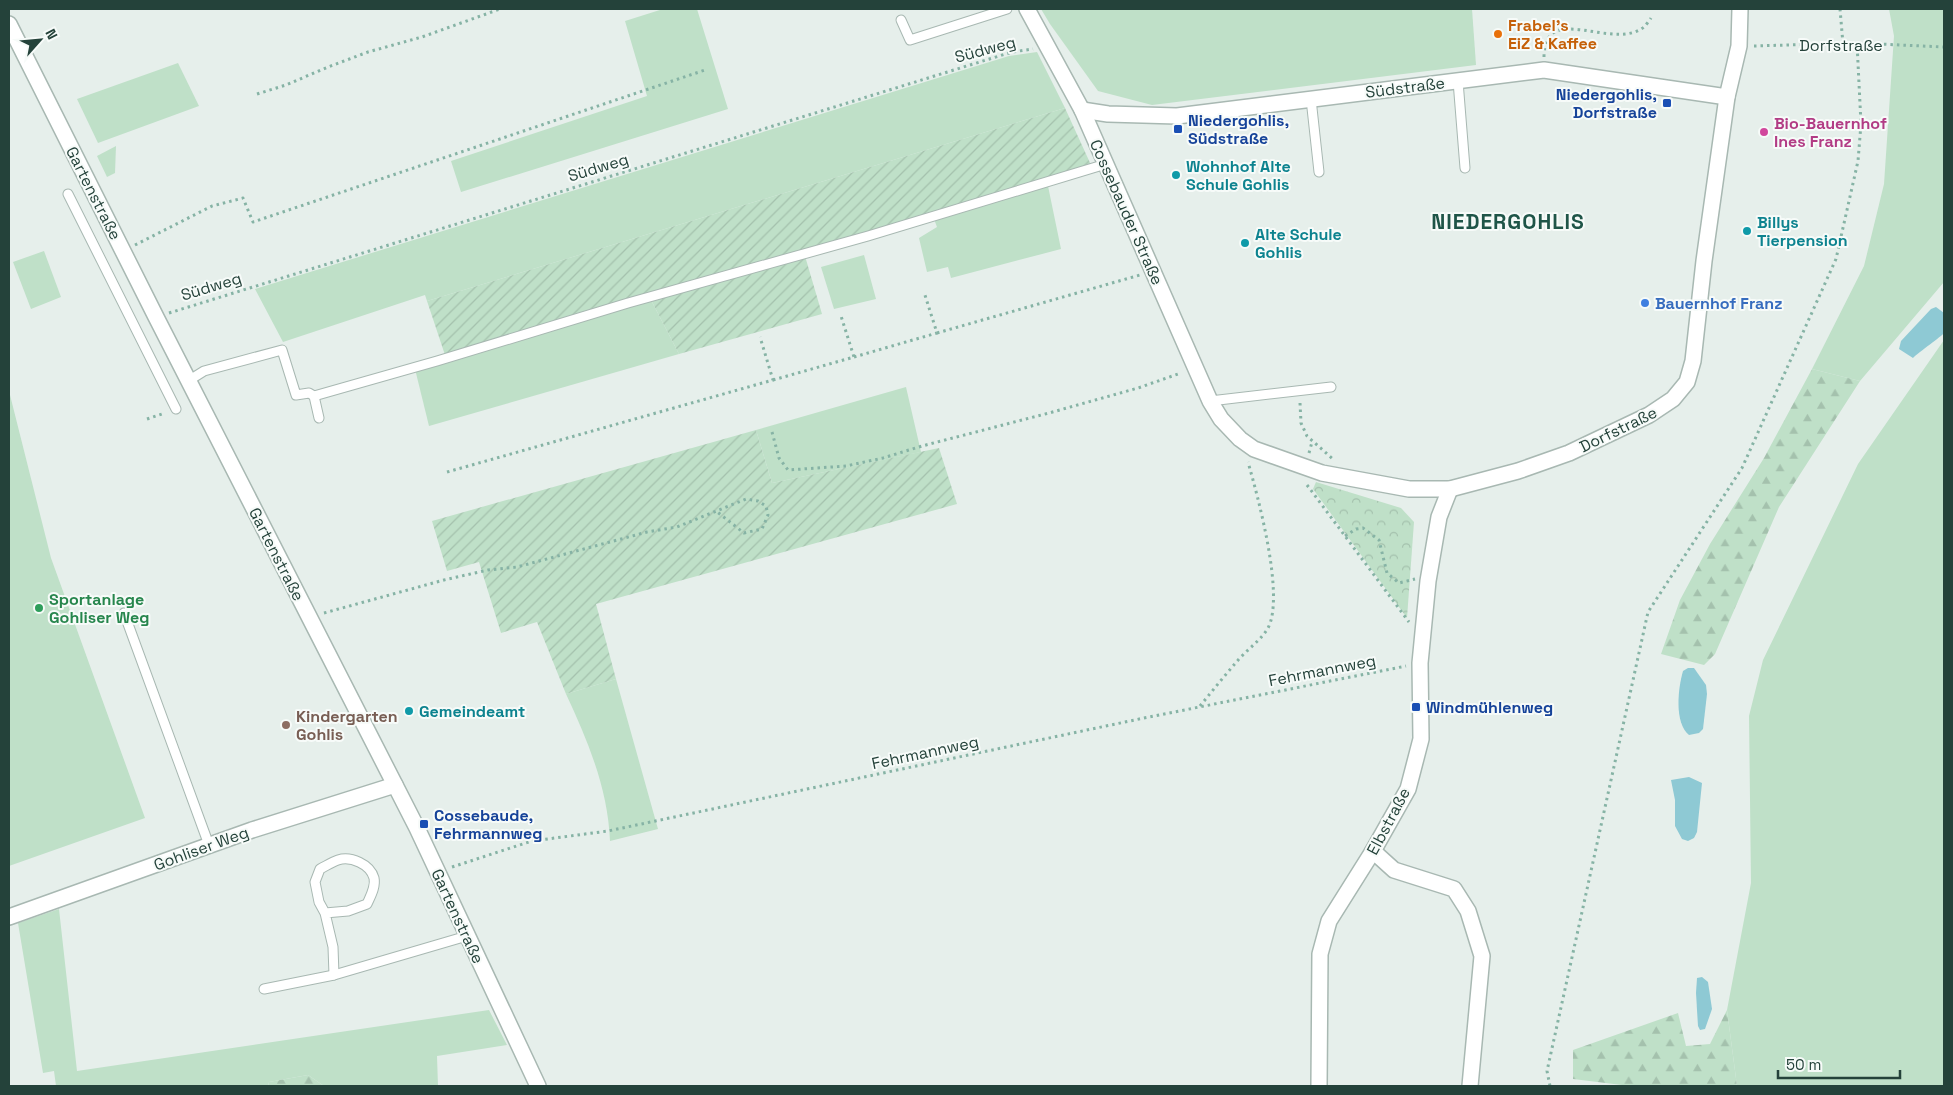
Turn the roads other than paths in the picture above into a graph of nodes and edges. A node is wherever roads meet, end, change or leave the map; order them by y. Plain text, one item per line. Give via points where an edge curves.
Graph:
1 (1007, 9) edge
2 (1027, 9) edge
3 (1740, 9) edge
4 (901, 20) dead end
5 (9, 24) edge
6 (1458, 81) junction
7 (1727, 97) junction
8 (1311, 99) junction
9 (1082, 110) junction
10 (1106, 164) junction
11 (1465, 168) dead end
12 (1318, 172) dead end
13 (68, 194) dead end
14 (188, 381) junction
15 (1331, 387) dead end
16 (314, 396) junction
17 (1210, 400) junction
18 (176, 410) dead end
19 (319, 418) dead end
20 (1221, 419) joint
21 (1450, 489) junction
22 (124, 613) dead end
23 (395, 785) junction
24 (209, 845) junction
25 (1373, 851) junction
26 (326, 913) junction
27 (9, 917) edge
28 (468, 936) junction
29 (334, 976) junction
30 (264, 989) dead end
31 (538, 1086) edge
32 (1319, 1086) edge
33 (1470, 1086) edge

1 - 4 lane via 910,40
2 - 9 street, Cossebauder Straße
3 - 7 street, Dorfstraße via 1739,46
5 - 14 street, Gartenstraße
6 - 7 street, Südstraße via 1544,70
6 - 8 street, Südstraße
6 - 11 lane
7 - 21 street, Dorfstraße via 1687,382 1674,399 1649,415 1569,453
8 - 9 street, Südstraße via 1177,116
8 - 12 lane
9 - 10 street, Cossebauder Straße
10 - 16 lane
10 - 17 street, Cossebauder Straße
13 - 18 lane
14 - 16 lane via 204,371 282,350 296,395 309,393
14 - 23 street, Gartenstraße
15 - 17 lane
16 - 19 lane
17 - 20 street, Cossebauder Straße
20 - 21 street, Dorfstraße via 1254,449 1322,473 1409,489
21 - 25 street, Elbstraße via 1439,517 1428,581 1420,663 1421,739 1408,789
22 - 24 lane
23 - 24 street, Gohliser Weg
23 - 28 street, Gartenstraße
24 - 27 street, Gohliser Weg
25 - 32 street, Elbstraße via 1329,921 1320,954
25 - 33 street via 1394,870 1454,889 1468,911 1482,956
26 - 26 lane via 319,902 315,882 320,869 351,858 366,866 374,878 367,904 348,911
26 - 29 lane via 333,947
28 - 29 lane
28 - 31 street, Gartenstraße
29 - 30 lane

